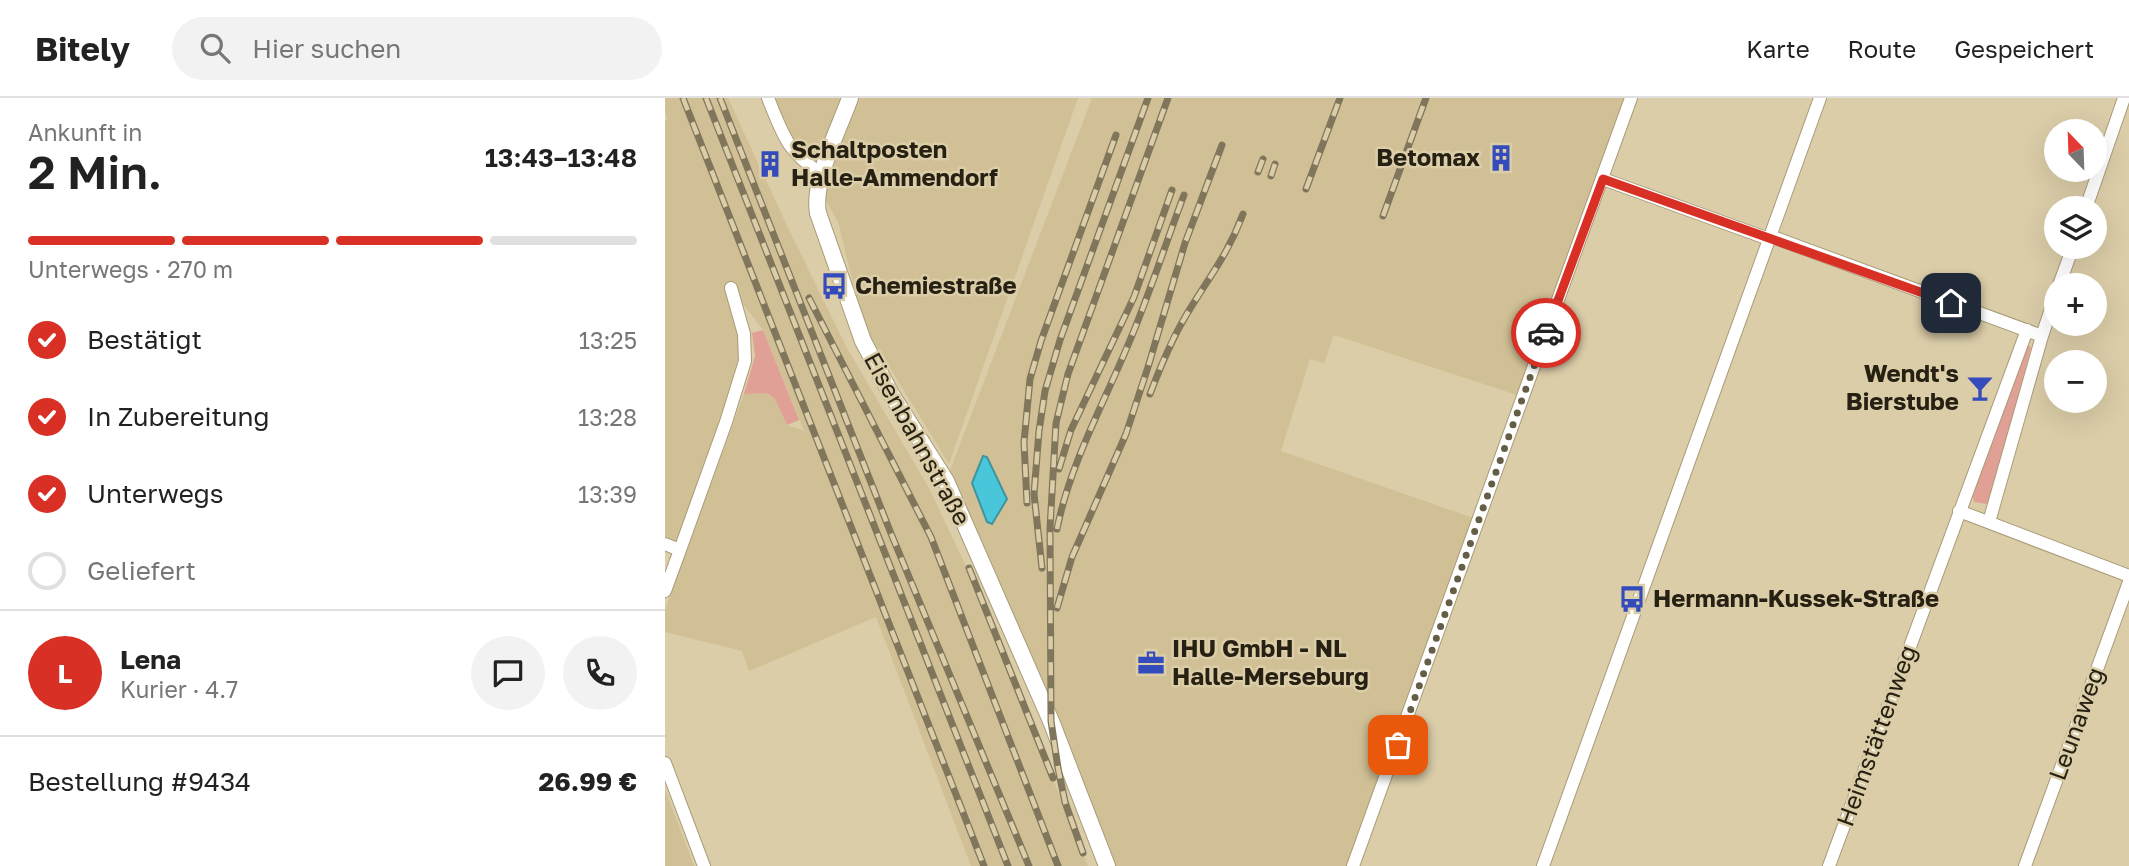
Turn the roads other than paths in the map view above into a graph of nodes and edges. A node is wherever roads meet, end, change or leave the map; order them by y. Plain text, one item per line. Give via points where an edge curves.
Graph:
1 (768, 98) edge
2 (850, 98) edge
3 (1631, 98) edge
4 (1820, 98) edge
5 (2124, 98) edge
6 (822, 174) junction
7 (1603, 179) junction
8 (2090, 196) edge
9 (1769, 237) junction
10 (731, 288) dead end
11 (2027, 330) junction
12 (2044, 330) edge
13 (2042, 336) junction
14 (1959, 511) junction
15 (1989, 522) junction
16 (665, 544) edge
17 (680, 550) junction
18 (2129, 576) edge
19 (2129, 582) edge
20 (665, 591) edge
21 (665, 763) edge
22 (704, 866) edge
23 (1107, 866) edge
24 (1353, 866) edge
25 (1543, 866) edge
26 (1829, 866) edge
27 (2025, 866) edge

1 - 6 street via 795,154
2 - 6 street
3 - 7 street
4 - 9 street
5 - 8 street
6 - 23 street, Eisenbahnstraße via 816,196 818,213 857,328 951,493 1051,721
7 - 9 street
7 - 24 street
9 - 11 street
9 - 25 street
10 - 17 street via 744,334 745,361
11 - 13 street
11 - 14 street, Heimstättenweg
12 - 13 street
13 - 15 street
14 - 15 street
14 - 26 street, Heimstättenweg
15 - 18 street
16 - 17 street
17 - 20 street
19 - 27 street, Leunaweg
21 - 22 street

